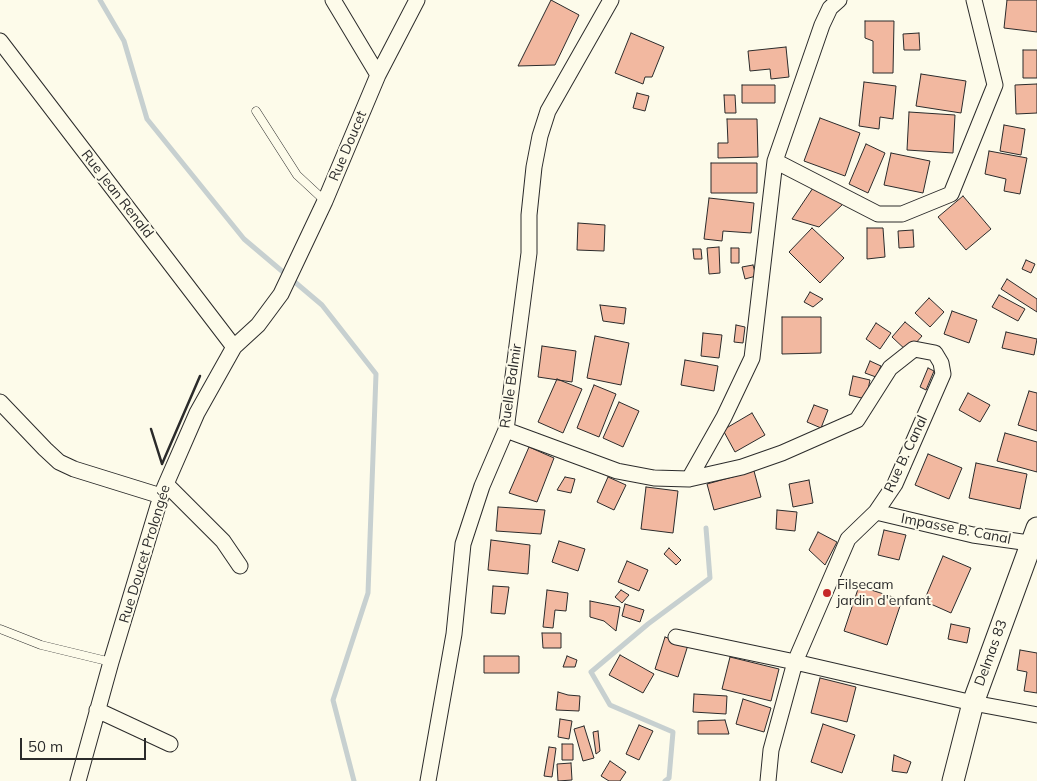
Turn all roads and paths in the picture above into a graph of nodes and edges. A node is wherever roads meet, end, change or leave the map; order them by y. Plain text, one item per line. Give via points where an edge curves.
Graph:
1 (334, 0) edge
2 (417, 0) edge
3 (611, 0) edge
4 (839, 0) edge
5 (974, 0) edge
6 (0, 41) edge
7 (378, 75) junction
8 (256, 111) dead end
9 (775, 161) junction
10 (325, 201) junction
11 (280, 294) joint
12 (234, 347) junction
13 (0, 402) edge
14 (506, 430) junction
15 (689, 479) junction
16 (163, 490) junction
17 (876, 512) junction
18 (1035, 538) edge
19 (240, 566) dead end
20 (0, 629) edge
21 (676, 637) dead end
22 (111, 662) junction
23 (795, 662) junction
24 (973, 703) junction
25 (97, 710) junction
26 (1037, 715) edge
27 (170, 744) dead end
28 (78, 781) edge
29 (428, 781) edge
30 (768, 781) edge
31 (953, 781) edge

1 - 7 street
2 - 7 street, Rue Doucet
3 - 14 street, Ruelle Balmir via 548,111 540,136 529,214 529,253
4 - 9 street via 830,8 822,25
5 - 9 street via 995,85 951,194 902,214 878,214
6 - 12 street, Rue Jean Renald
7 - 10 street, Rue Doucet
8 - 10 lane via 297,175
9 - 15 street via 752,358
10 - 11 street, Rue Doucet
11 - 12 street, Rue Doucet Prolongée via 258,325
12 - 16 street, Rue Doucet Prolongée via 197,412
13 - 16 street via 59,462 74,469
14 - 15 street via 624,472 654,478
14 - 29 street, Ruelle Balmir via 482,486 463,544 454,634
15 - 17 street, Rue B. Canal via 742,467 782,453 857,420 890,368 914,349 935,353 943,374 895,484
16 - 19 street via 223,541
16 - 22 street, Rue Doucet Prolongée
17 - 18 street, Impasse B. Canal via 973,535
17 - 23 street, Rue B. Canal via 848,539
18 - 24 street, Delmas 83
20 - 22 lane via 41,645
21 - 23 street
22 - 25 street, Rue Doucet Prolongée
23 - 24 street
23 - 30 street, Rue B. Canal via 772,750
24 - 26 street
24 - 31 street, Delmas 83
25 - 27 street
25 - 28 street, Rue Doucet Prolongée

